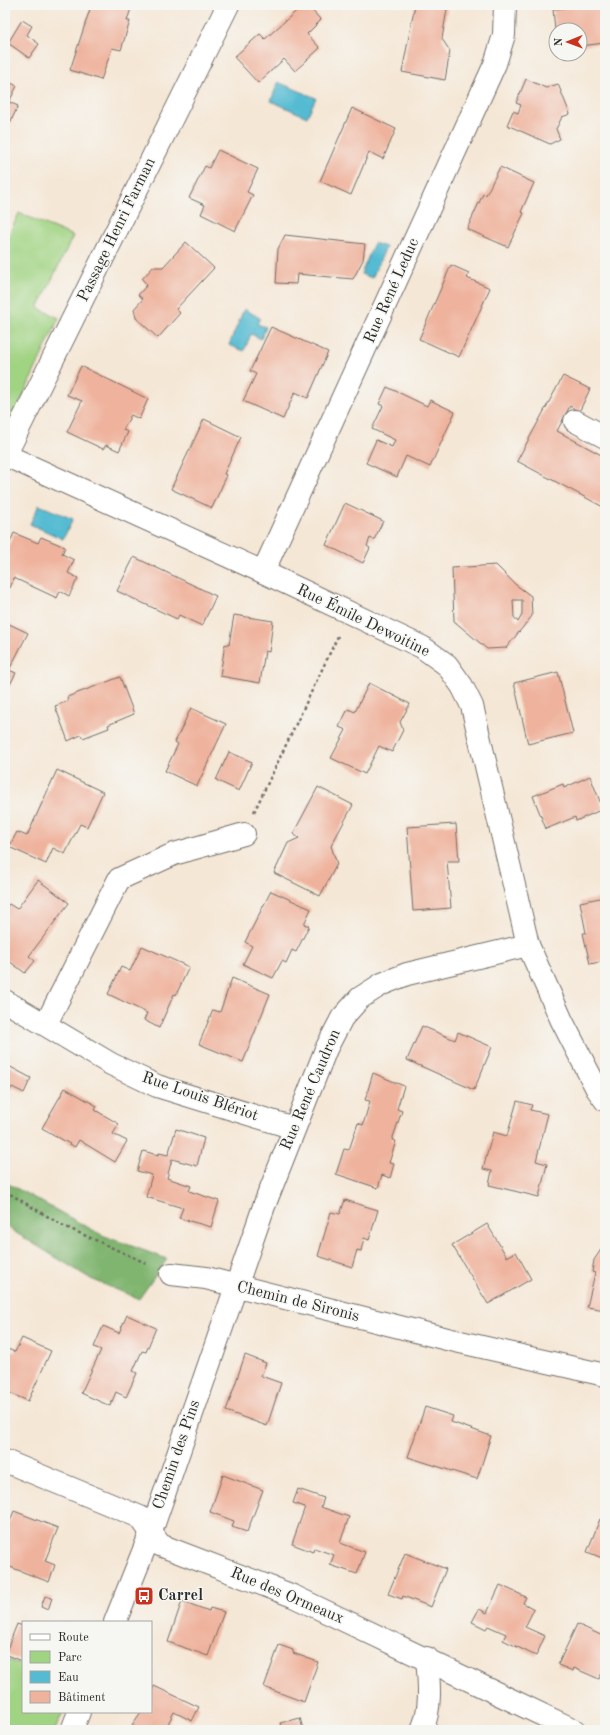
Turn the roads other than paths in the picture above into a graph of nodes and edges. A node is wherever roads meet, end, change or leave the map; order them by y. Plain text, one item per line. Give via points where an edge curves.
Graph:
1 (228, 5) edge
2 (505, 5) edge
3 (575, 421) dead end
4 (605, 437) edge
5 (5, 456) edge
6 (263, 572) junction
7 (244, 834) road end
8 (528, 945) junction
9 (5, 1001) edge
10 (46, 1024) junction
11 (605, 1100) edge
12 (294, 1128) junction
13 (171, 1274) road end
14 (236, 1287) junction
15 (605, 1375) edge
16 (5, 1461) edge
17 (151, 1532) junction
18 (115, 1621) edge
19 (427, 1658) junction
20 (79, 1713) edge
21 (72, 1730) edge
22 (422, 1730) edge
23 (574, 1730) edge

1 - 5 street, Passage Henri Farman
2 - 6 street, Rue René Leduc via 504,35 495,64
3 - 4 street
5 - 6 street, Rue Émile Dewoitine
6 - 8 street, Rue Émile Dewoitine via 422,647 447,665 462,686 472,706
7 - 10 street via 174,854 119,879
8 - 11 street, Rue Émile Dewoitine via 562,1022
8 - 12 street, Rue René Caudron via 407,974 382,984 360,998 342,1018 326,1049
9 - 10 street, Rue Louis Blériot
10 - 12 street, Rue Louis Blériot via 111,1064 157,1086
12 - 14 street, Rue René Caudron
13 - 14 street, Chemin de Sironis via 206,1278
14 - 15 street, Chemin de Sironis
14 - 17 street, Chemin des Pins
16 - 17 street, Rue des Ormeaux via 140,1517
17 - 18 street, Chemin des Pins
17 - 19 street, Rue des Ormeaux via 160,1545 293,1596
19 - 22 street via 428,1717
19 - 23 street, Rue des Ormeaux
20 - 21 street

